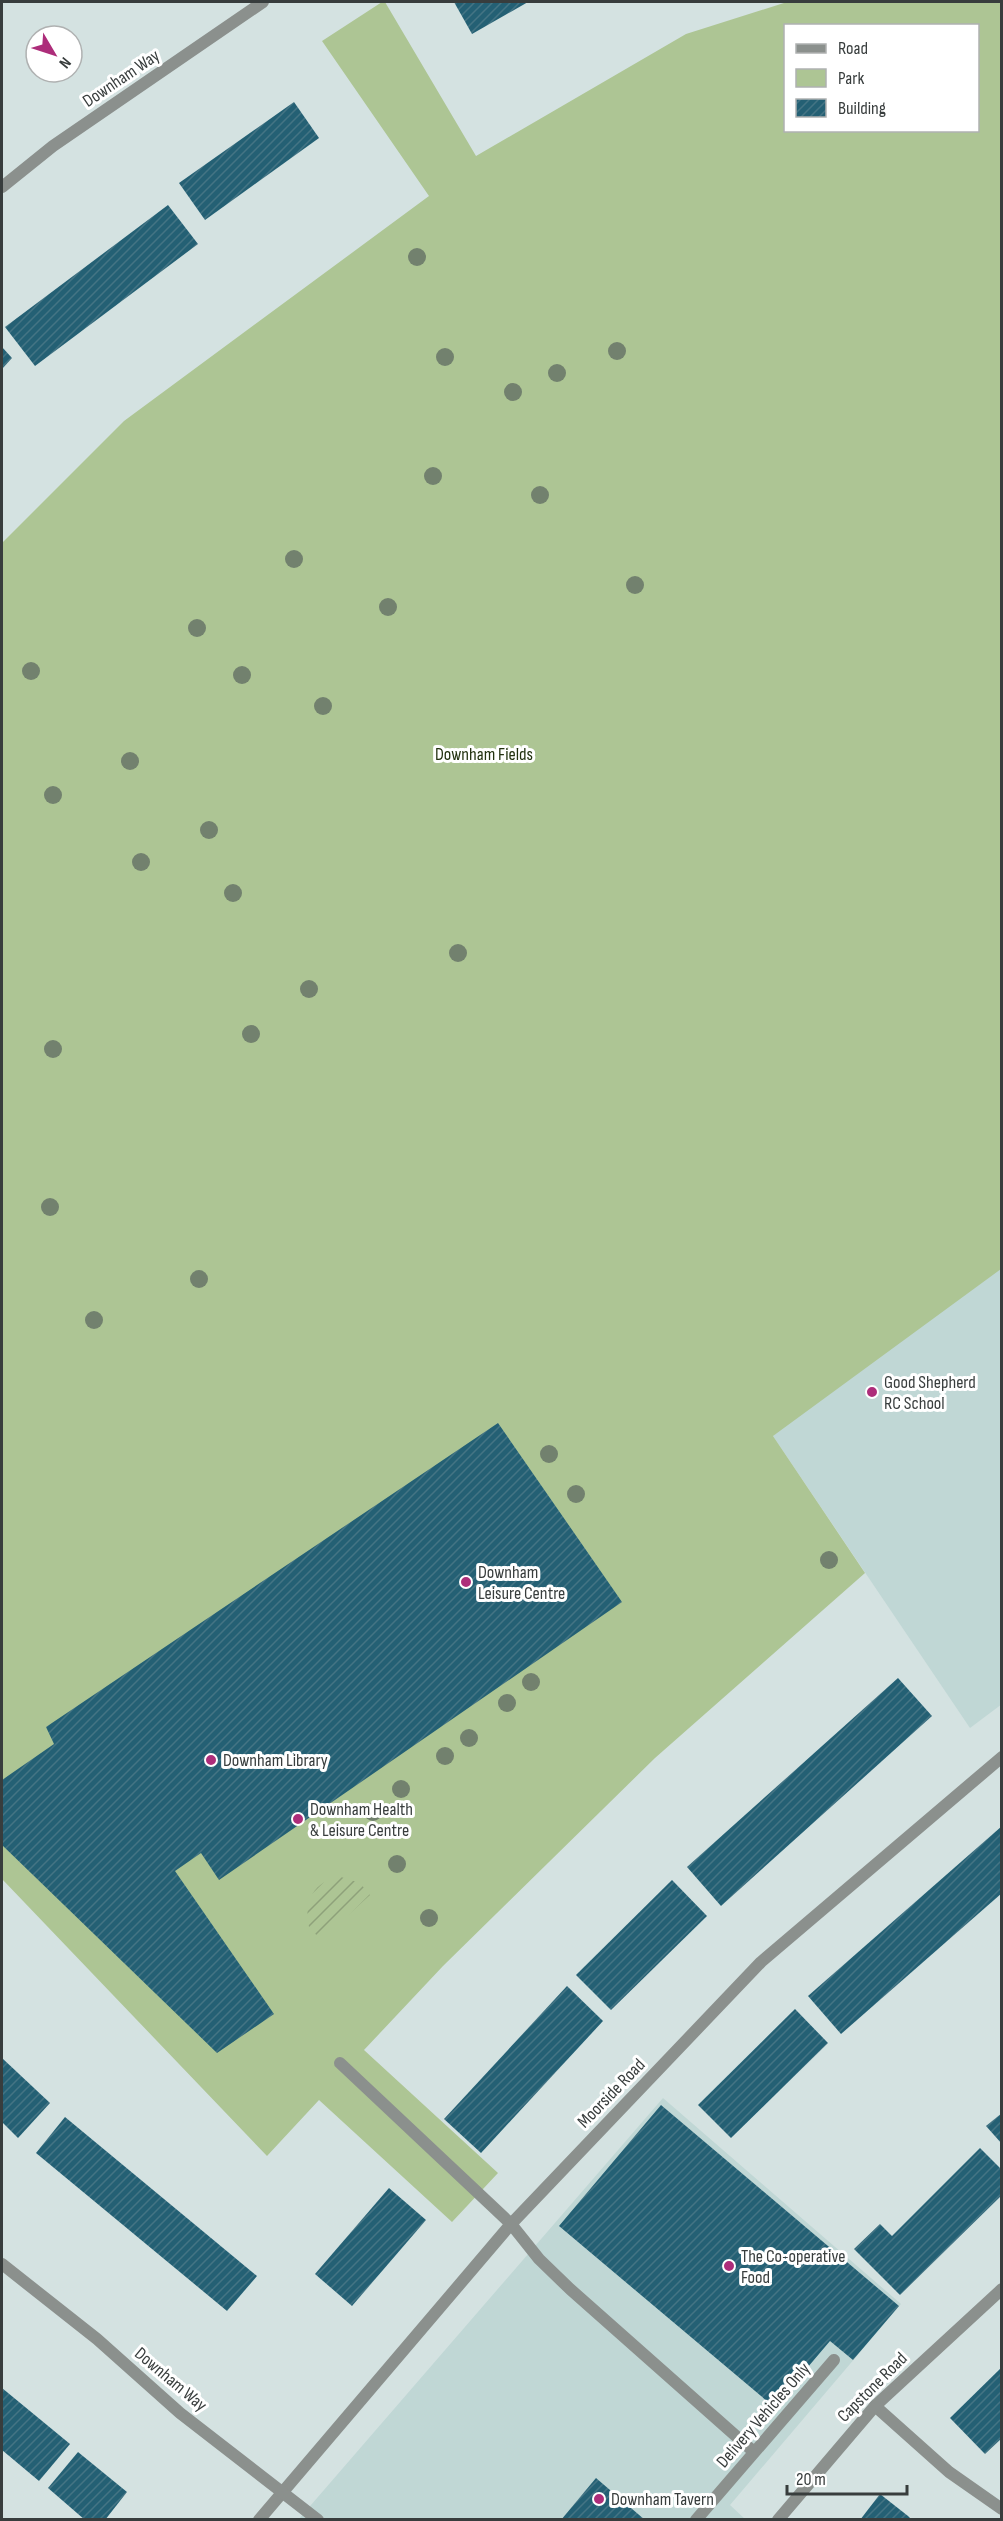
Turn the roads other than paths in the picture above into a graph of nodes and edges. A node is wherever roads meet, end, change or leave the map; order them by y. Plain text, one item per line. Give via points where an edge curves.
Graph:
1 (263, 2) edge
2 (2, 187) edge
3 (1002, 1757) edge
4 (340, 2063) dead end
5 (511, 2224) junction
6 (2, 2264) edge
7 (1002, 2289) edge
8 (834, 2360) dead end
9 (875, 2406) junction
10 (754, 2452) junction
11 (283, 2490) junction
12 (1002, 2509) edge
13 (259, 2520) edge
14 (318, 2520) edge
15 (696, 2520) edge
16 (778, 2520) edge

1 - 2 street, Downham Way via 53,146
3 - 5 street, Moorside Road via 761,1962
4 - 5 street
5 - 10 street via 570,2289
5 - 11 street, Moorside Road
6 - 11 street, Downham Way via 97,2339 180,2413
7 - 9 street, Capstone Road
8 - 10 street, Delivery Vehicles Only
9 - 12 street via 949,2472
9 - 16 street, Capstone Road
10 - 15 street, Delivery Vehicles Only
11 - 13 street, Moorside Road
11 - 14 street, Downham Way

